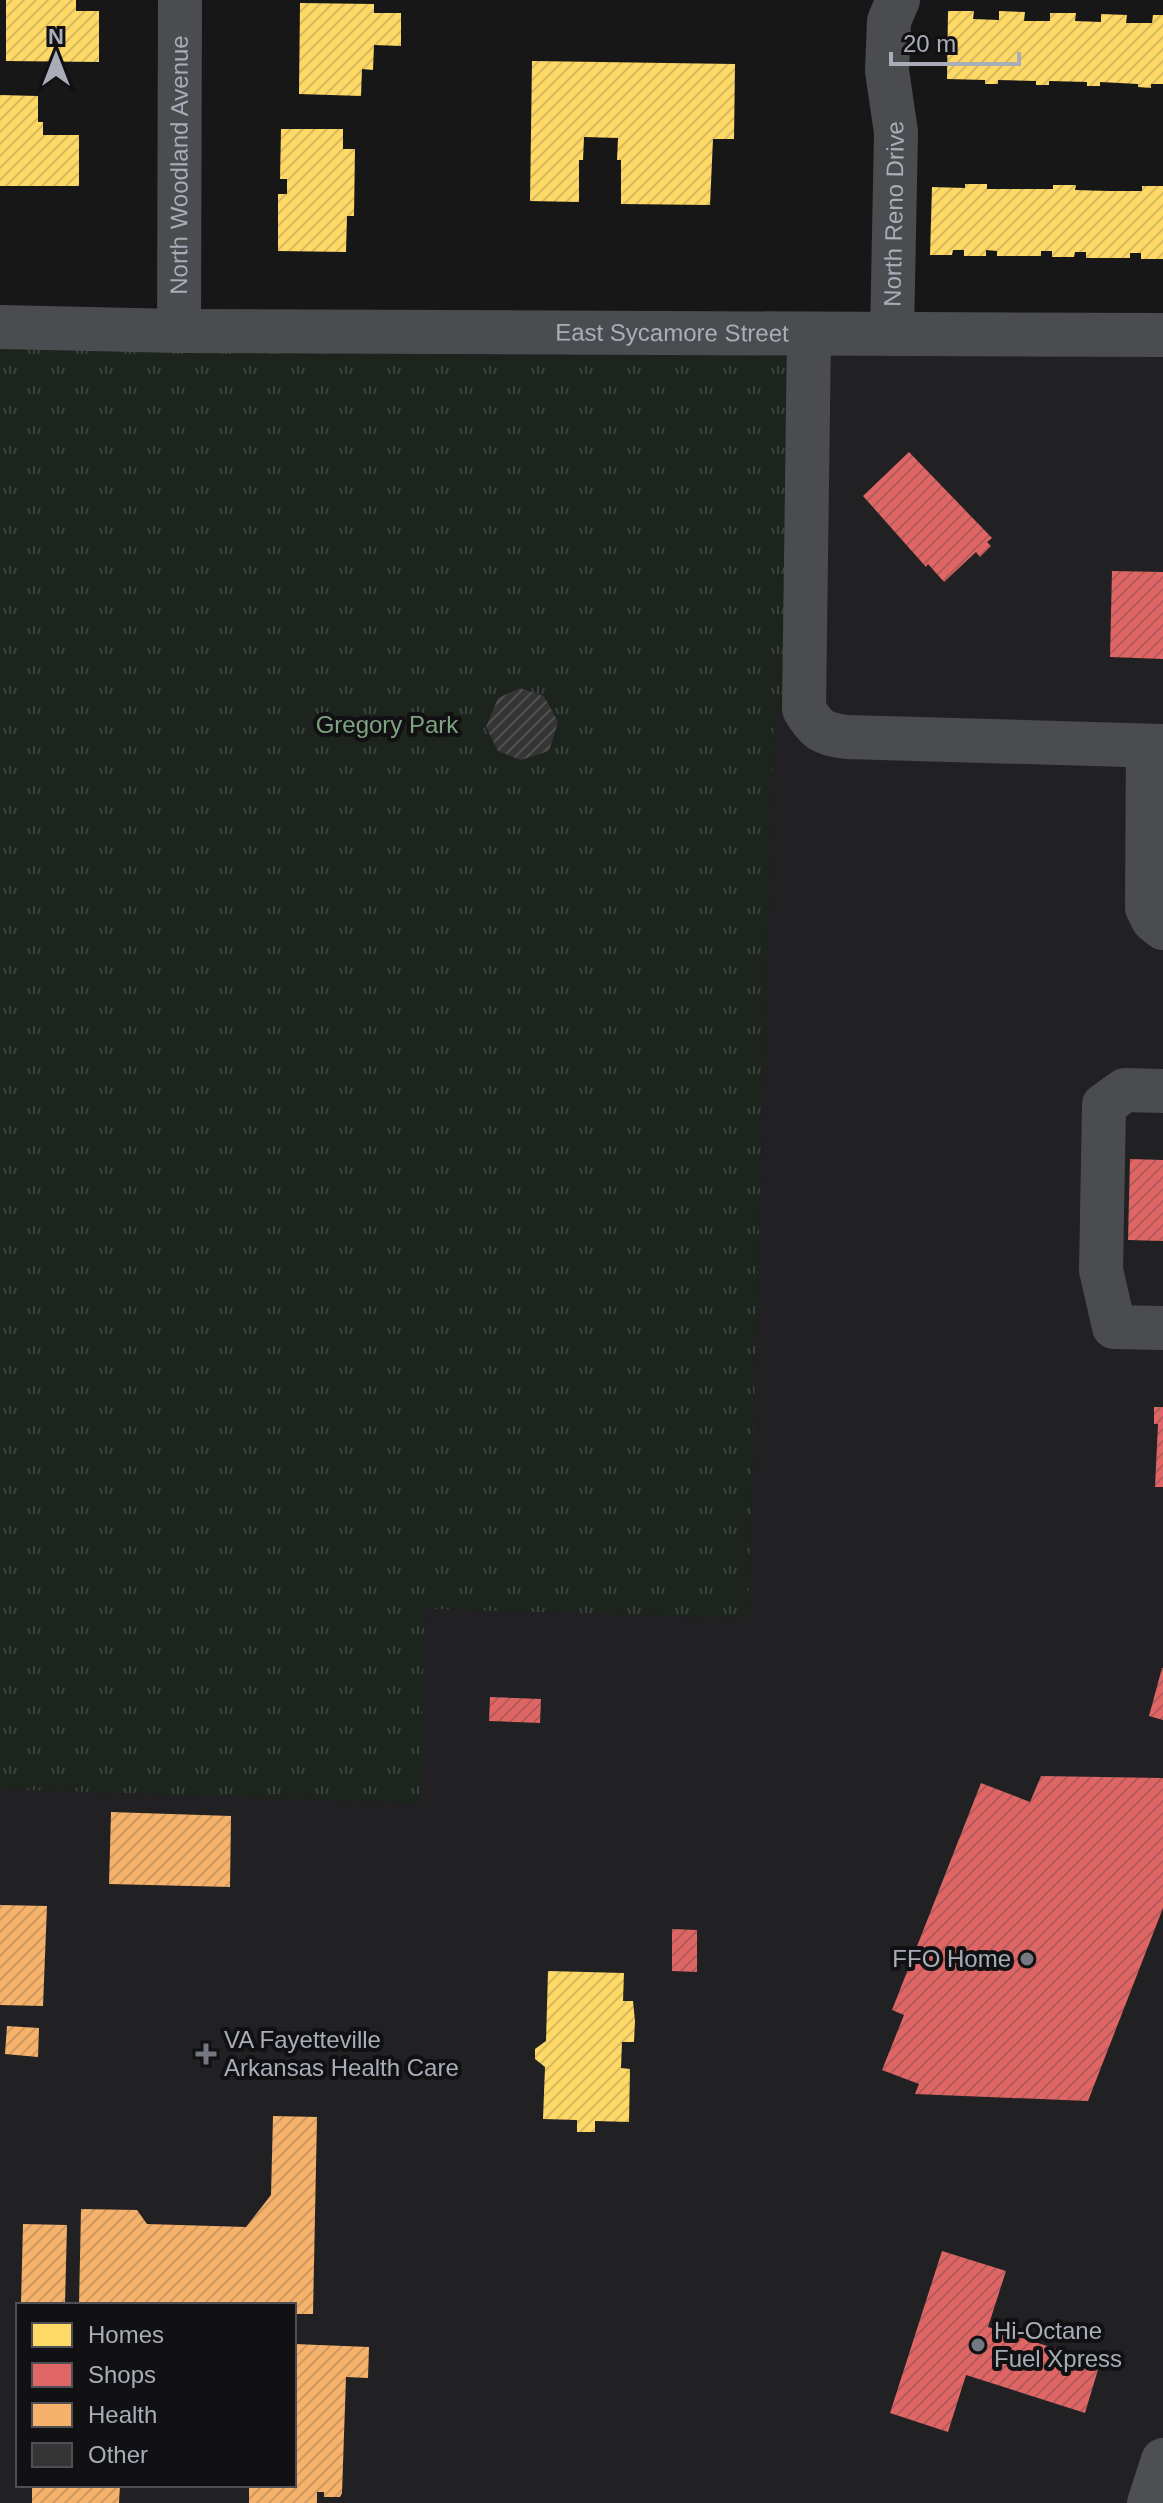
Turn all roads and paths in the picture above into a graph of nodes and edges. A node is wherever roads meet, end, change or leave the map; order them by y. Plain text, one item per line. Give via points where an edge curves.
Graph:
1 (180, 0) edge
2 (898, 0) edge
3 (0, 327) edge
4 (179, 331) junction
5 (809, 334) junction
6 (892, 334) junction
7 (1163, 335) edge
8 (1155, 746) edge
9 (1163, 928) edge
10 (1163, 1091) edge
11 (1163, 1328) edge
12 (1163, 2460) edge
13 (1149, 2503) edge

1 - 4 street, North Woodland Avenue
2 - 6 street, North Reno Drive via 889,21 887,71 896,132
3 - 4 street, East Sycamore Street
4 - 5 street, East Sycamore Street
5 - 6 street, East Sycamore Street
5 - 8 street via 804,709 810,720 825,734 846,737
6 - 7 street, East Sycamore Street
8 - 9 street via 1147,908
10 - 11 street via 1125,1090 1104,1105 1101,1270 1114,1327
12 - 13 main road

